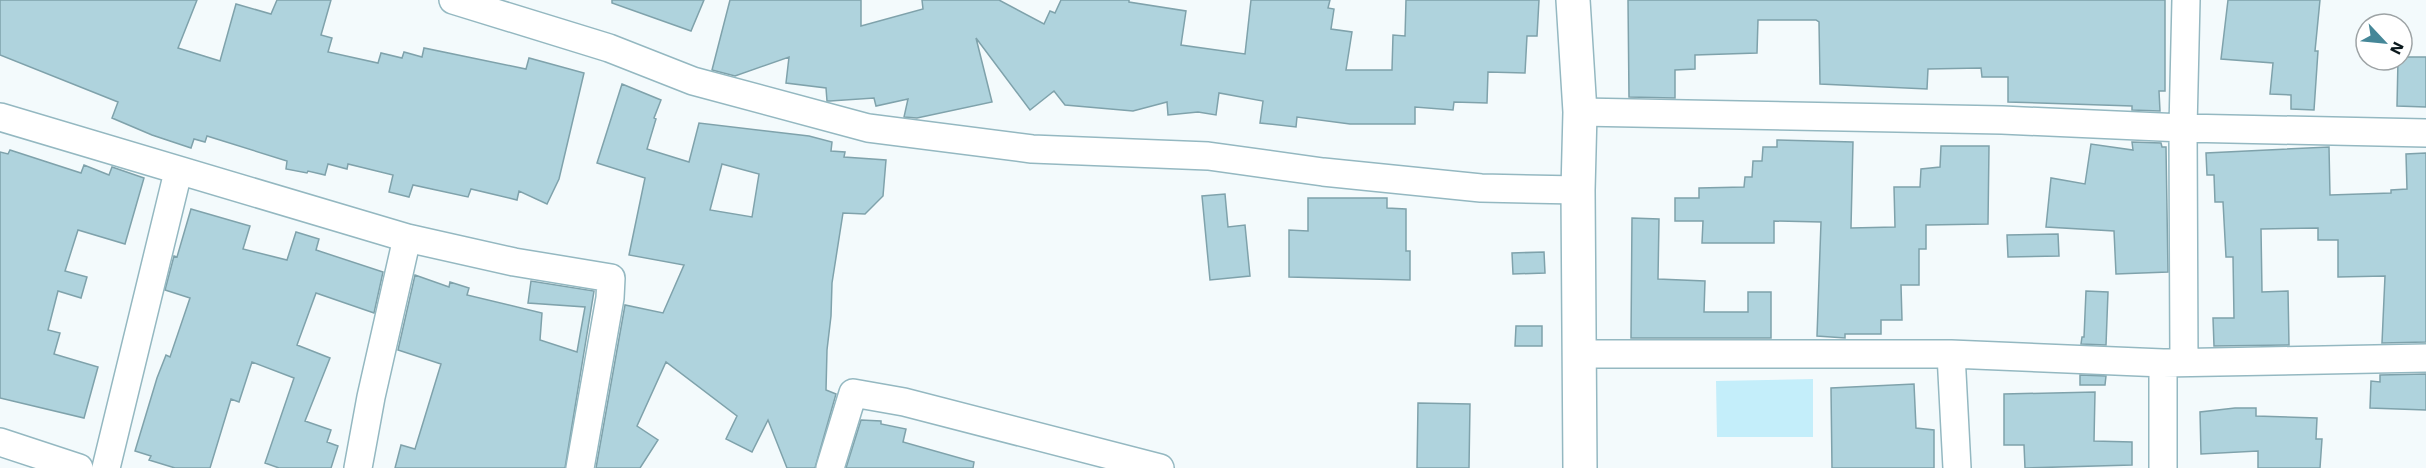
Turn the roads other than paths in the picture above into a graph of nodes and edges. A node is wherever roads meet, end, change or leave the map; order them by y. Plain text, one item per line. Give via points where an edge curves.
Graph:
1 (453, 0) edge
2 (1573, 0) edge
3 (2186, 0) edge
4 (1580, 112) junction
5 (0, 117) edge
6 (2183, 128) junction
7 (2426, 133) edge
8 (178, 172) junction
9 (1578, 190) junction
10 (407, 238) junction
11 (1579, 354) junction
12 (1951, 354) junction
13 (2426, 358) edge
14 (2173, 363) junction
15 (0, 442) edge
16 (79, 468) edge
17 (106, 468) edge
18 (358, 468) edge
19 (580, 468) edge
20 (830, 468) edge
21 (1160, 468) edge
22 (1580, 468) edge
23 (1957, 468) edge
24 (2163, 468) edge

1 - 9 street via 609,48 693,81 868,128 1032,149 1208,156 1481,188
2 - 4 main road
3 - 6 street
4 - 6 street via 2001,120
4 - 9 main road
5 - 8 street
6 - 7 street
6 - 14 street
8 - 10 street
8 - 17 street
9 - 11 main road
10 - 18 street
10 - 19 street via 611,278
11 - 12 street
11 - 22 main road
12 - 14 street
12 - 23 street
13 - 14 street
14 - 24 street
15 - 16 street
20 - 21 street via 853,393

